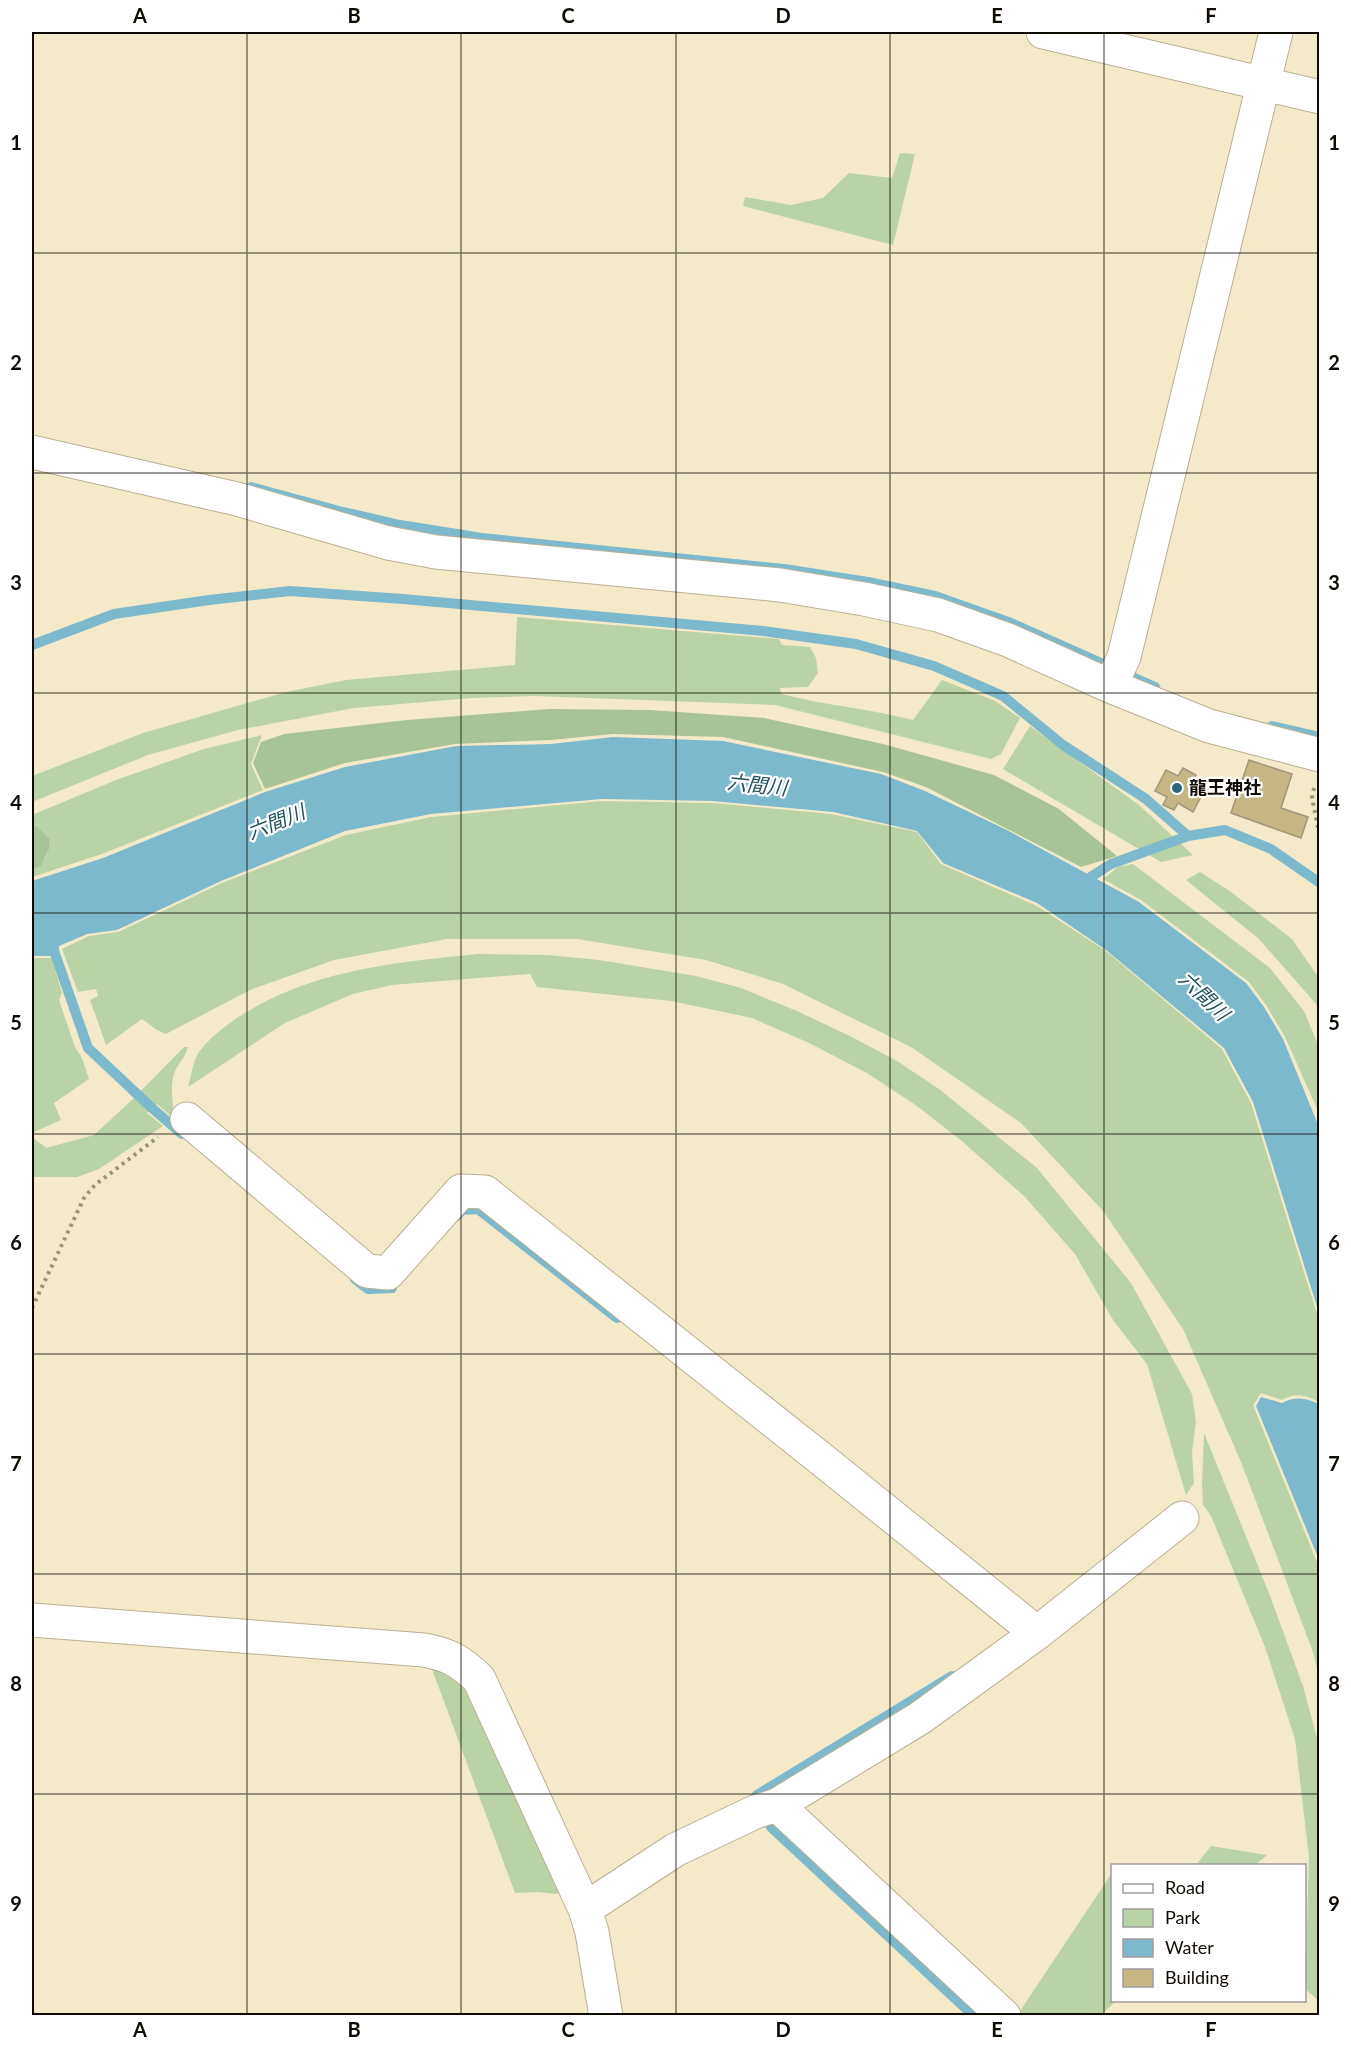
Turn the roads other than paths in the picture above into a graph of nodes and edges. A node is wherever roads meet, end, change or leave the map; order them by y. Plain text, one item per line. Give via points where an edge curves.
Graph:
1 (1043, 32) edge
2 (1269, 62) edge
3 (1320, 97) edge
4 (32, 453) edge
5 (1117, 673) junction
6 (1319, 755) edge
7 (187, 1119) dead end
8 (1182, 1518) dead end
9 (32, 1620) edge
10 (1037, 1633) junction
11 (768, 1808) junction
12 (585, 1908) junction
13 (606, 2016) edge
14 (1004, 2016) edge

1 - 2 street
2 - 3 street
2 - 5 street
4 - 5 street via 237,499 388,543 436,552 780,585 864,599 938,615
5 - 6 street via 1209,726
7 - 10 street via 367,1271 388,1273 461,1191 485,1192
8 - 10 street
9 - 12 street via 445,1654 479,1679
10 - 11 street via 920,1718
11 - 12 street via 675,1850
11 - 14 street
12 - 13 street

